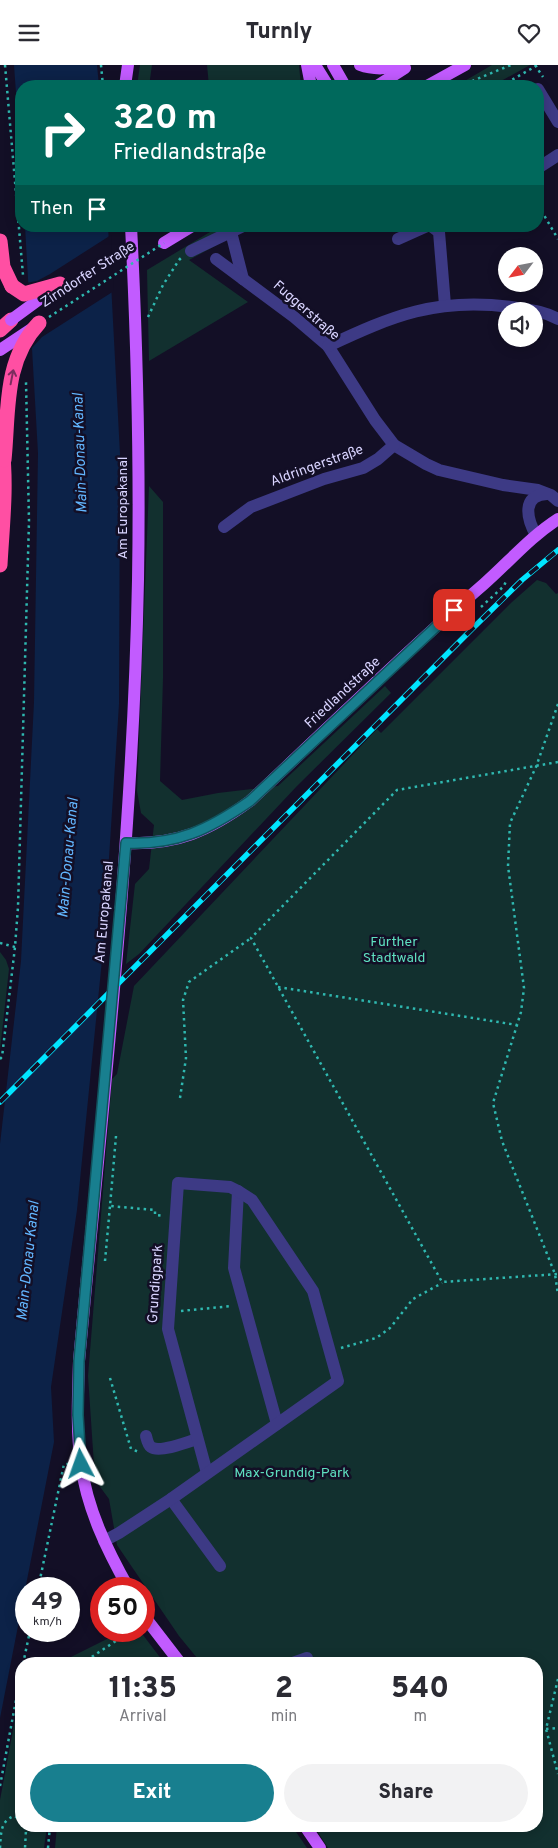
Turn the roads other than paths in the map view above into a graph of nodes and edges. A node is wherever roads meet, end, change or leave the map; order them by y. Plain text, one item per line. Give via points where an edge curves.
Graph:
1 (128, 65) edge
2 (308, 65) edge
3 (315, 65) edge
4 (333, 65) edge
5 (360, 65) edge
6 (403, 65) edge
7 (409, 65) edge
8 (465, 65) edge
9 (126, 80) edge
10 (310, 80) edge
11 (324, 80) edge
12 (342, 80) edge
13 (386, 80) edge
14 (438, 80) edge
15 (544, 99) edge
16 (558, 122) edge
17 (558, 155) edge
18 (544, 164) edge
19 (131, 232) edge
20 (182, 232) edge
21 (230, 232) joint
22 (415, 232) edge
23 (438, 232) edge
24 (398, 239) dead end
25 (0, 241) edge
26 (164, 243) road end
27 (0, 246) edge
28 (191, 251) road end
29 (216, 259) dead end
30 (243, 279) junction
31 (60, 284) joint
32 (445, 305) junction
33 (558, 319) edge
34 (39, 323) joint
35 (4, 325) edge
36 (328, 346) junction
37 (0, 350) edge
38 (0, 434) edge
39 (394, 445) junction
40 (4, 464) junction
41 (503, 485) junction
42 (553, 497) edge
43 (528, 509) junction
44 (558, 519) edge
45 (224, 527) dead end
46 (536, 535) junction
47 (0, 565) edge
48 (126, 843) junction
49 (238, 1191) junction
50 (277, 1424) junction
51 (146, 1436) dead end
52 (197, 1439) junction
53 (206, 1473) junction
54 (171, 1499) junction
55 (104, 1541) junction
56 (220, 1566) dead end
57 (122, 1577) edge
58 (155, 1630) edge
59 (176, 1657) edge
60 (309, 1832) edge
61 (320, 1848) edge

1 - 9 main road
2 - 10 main road
3 - 11 main road
4 - 12 main road
5 - 6 main road via 375,68
7 - 13 main road
8 - 14 main road
15 - 16 street
17 - 18 street
19 - 48 main road, Am Europakanal via 139,464 138,591
20 - 26 main road
21 - 28 street
21 - 30 street
22 - 24 street
23 - 32 street
25 - 27 highway
27 - 31 highway, bridge via 7,278 18,291 35,293
29 - 30 street, Fuggerstraße
30 - 36 street, Fuggerstraße
31 - 35 main road, Zirndorfer Straße, bridge
32 - 33 street via 496,305 544,312
32 - 36 street via 406,313
34 - 37 main road, Zirndorfer Straße, bridge
40 -> 34 highway, bridge via 12,374 24,343
36 - 39 street, Fuggerstraße
38 - 40 highway, bridge
39 - 41 street via 426,465
39 - 45 street, Aldringerstraße via 363,468 251,507
40 - 47 highway
41 - 42 street via 527,488
41 - 43 street via 522,498
42 - 43 street via 534,498
43 - 46 street
44 - 46 main road, Friedlandstraße
46 - 48 main road, Friedlandstraße via 250,801 201,832 165,841
48 - 55 main road, Am Europakanal via 79,1361 81,1464
49 - 50 street via 234,1268
49 - 50 street, Grundigpark via 252,1200 313,1291 338,1381
49 - 52 street, Grundigpark via 230,1187 178,1183 168,1329
50 - 53 street, Grundigpark
51 - 52 street via 151,1447 156,1449
52 - 53 street, Grundigpark
53 - 54 street, Grundigpark
54 - 55 street, Grundigpark
54 - 56 street
55 - 57 main road, Am Europakanal
58 - 59 main road
60 - 61 main road

